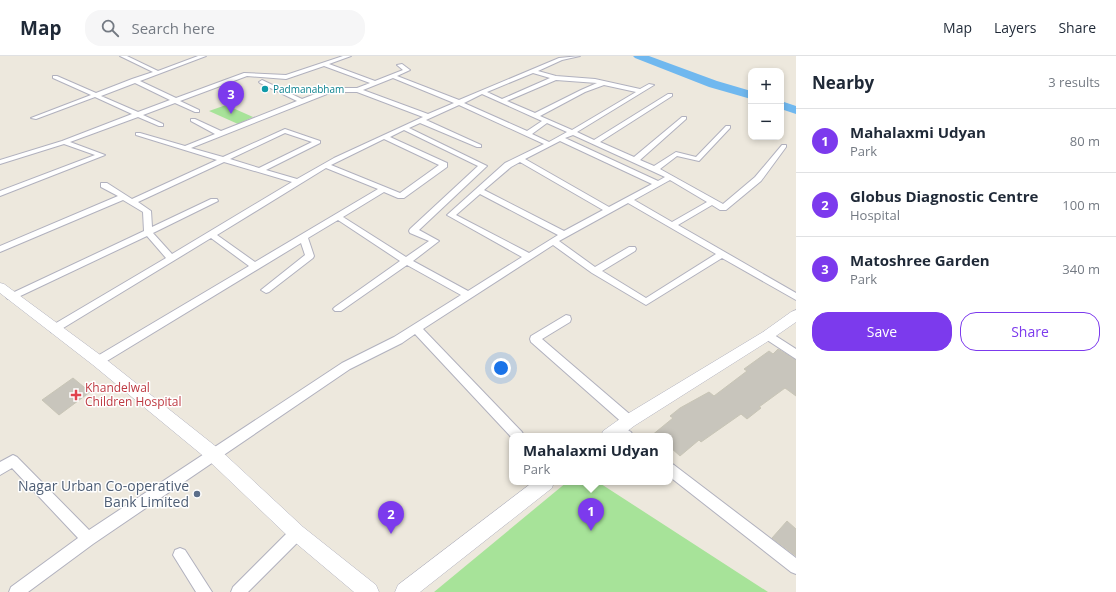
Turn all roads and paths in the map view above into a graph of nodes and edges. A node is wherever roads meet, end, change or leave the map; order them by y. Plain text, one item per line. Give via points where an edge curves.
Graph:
1 (123, 56) edge
2 (202, 56) edge
3 (348, 56) edge
4 (577, 56) edge
5 (175, 58) dead end
6 (185, 62) junction
7 (324, 64) junction
8 (400, 64) dead end
9 (534, 71) junction
10 (158, 72) junction
11 (56, 76) dead end
12 (393, 76) junction
13 (555, 78) junction
14 (134, 80) junction
15 (262, 82) dead end
16 (375, 83) junction
17 (604, 83) junction
18 (651, 85) dead end
19 (358, 90) junction
20 (640, 91) junction
21 (482, 92) junction
22 (96, 94) junction
23 (670, 95) dead end
24 (175, 100) junction
25 (502, 101) junction
26 (301, 102) junction
27 (460, 103) junction
28 (198, 111) dead end
29 (139, 114) junction
30 (535, 116) junction
31 (34, 118) dead end
32 (684, 118) dead end
33 (425, 119) junction
34 (193, 120) dead end
35 (547, 121) junction
36 (161, 125) dead end
37 (728, 127) dead end
38 (405, 128) junction
39 (573, 132) junction
40 (138, 134) dead end
41 (221, 134) junction
42 (527, 134) junction
43 (385, 137) junction
44 (561, 139) junction
45 (64, 142) junction
46 (595, 142) junction
47 (549, 144) junction
48 (479, 146) dead end
49 (784, 146) dead end
50 (185, 148) junction
51 (221, 159) junction
52 (520, 159) junction
53 (636, 160) junction
54 (0, 162) edge
55 (326, 166) junction
56 (656, 169) junction
57 (258, 170) junction
58 (670, 177) junction
59 (298, 182) junction
60 (658, 183) junction
61 (104, 185) dead end
62 (384, 189) junction
63 (479, 190) junction
64 (0, 194) edge
65 (123, 197) junction
66 (629, 200) junction
67 (214, 201) dead end
68 (132, 202) junction
69 (712, 202) junction
70 (608, 210) junction
71 (338, 217) junction
72 (672, 225) junction
73 (148, 232) junction
74 (212, 235) junction
75 (565, 235) junction
76 (304, 238) junction
77 (553, 241) junction
78 (0, 249) edge
79 (632, 249) dead end
80 (722, 254) junction
81 (528, 256) junction
82 (172, 259) junction
83 (406, 261) junction
84 (256, 267) junction
85 (595, 271) junction
86 (266, 290) dead end
87 (6, 292) edge
88 (467, 294) junction
89 (796, 297) edge
90 (338, 309) dead end
91 (796, 315) edge
92 (566, 318) dead end
93 (416, 328) junction
94 (55, 329) junction
95 (768, 335) junction
96 (796, 355) edge
97 (98, 361) junction
98 (621, 431) edge
99 (515, 433) edge
100 (214, 454) junction
101 (0, 469) edge
102 (673, 471) edge
103 (542, 485) edge
104 (297, 534) junction
105 (88, 539) junction
106 (180, 555) dead end
107 (796, 567) edge
108 (16, 592) edge
109 (205, 592) edge
110 (238, 592) edge
111 (369, 592) edge
112 (405, 592) edge

1 - 10 street
2 - 6 street
3 - 7 street
4 - 9 street via 561,59
5 - 6 street
6 - 10 street
7 - 16 street
7 - 24 street via 286,77 246,74
8 - 12 street via 408,70
9 - 13 street
9 - 21 street
10 - 14 street
11 - 22 street
12 - 16 street
12 - 27 street
13 - 17 street
13 - 25 street
14 - 22 street
14 - 24 street
15 - 26 street
16 - 19 street
17 - 20 street
17 - 30 street
18 - 20 street
19 - 26 street via 331,90
19 - 33 street
20 - 39 street
21 - 25 street
21 - 27 street
22 - 29 street
22 - 31 street
23 - 46 street
24 - 28 street
24 - 29 street
25 - 30 street
26 - 41 street
27 - 33 street
27 - 42 street
29 - 36 street
29 - 45 street
30 - 35 street
32 - 53 street
33 - 38 street
33 - 48 street
34 - 41 street
35 - 39 street
35 - 42 street
37 - 56 street via 697,160 676,154
38 - 43 street
38 - 83 street via 483,166 413,231 435,241
39 - 44 street
39 - 46 street
40 - 50 street
41 - 50 street
42 - 47 street
43 - 55 street
43 - 62 street via 444,164 401,196
44 - 47 street
44 - 60 street
45 - 54 street
45 - 64 street via 102,155
46 - 53 street
47 - 52 street
49 - 69 street via 758,179 723,208
50 - 51 street
51 - 57 street
51 - 57 street via 285,131 318,142
51 - 68 street
52 - 63 street via 508,165
52 - 70 street
53 - 56 street
55 - 59 street
55 - 62 street
56 - 58 street
57 - 59 street
58 - 60 street
58 - 69 street
59 - 74 street
60 - 66 street
61 - 65 street
62 - 71 street
63 - 75 street
63 - 81 street via 451,215
65 - 68 street
65 - 78 street
66 - 70 street
66 - 72 street
67 - 73 street
68 - 73 street via 147,211
69 - 72 street
70 - 75 street
71 - 76 street
71 - 83 street
72 - 80 street
73 - 82 street
73 - 87 street
74 - 82 street
74 - 84 street
75 - 77 street
76 - 84 street
76 - 86 street via 310,256
77 - 81 street
77 - 85 street
79 - 85 street
80 - 85 street via 646,302
80 - 89 street
81 - 88 street
82 - 94 street
83 - 88 street
83 - 90 street
84 - 97 street
87 - 94 street
88 - 93 street
91 - 95 street
92 - 98 street via 535,339
93 - 99 street
93 - 100 street via 346,366
94 - 97 street
95 - 96 street
95 - 98 street
97 - 100 street
100 - 104 street
100 - 105 street
101 - 105 street via 13,461
102 - 107 street
103 - 112 street
104 - 110 street
104 - 111 street
105 - 108 street
106 - 109 street

